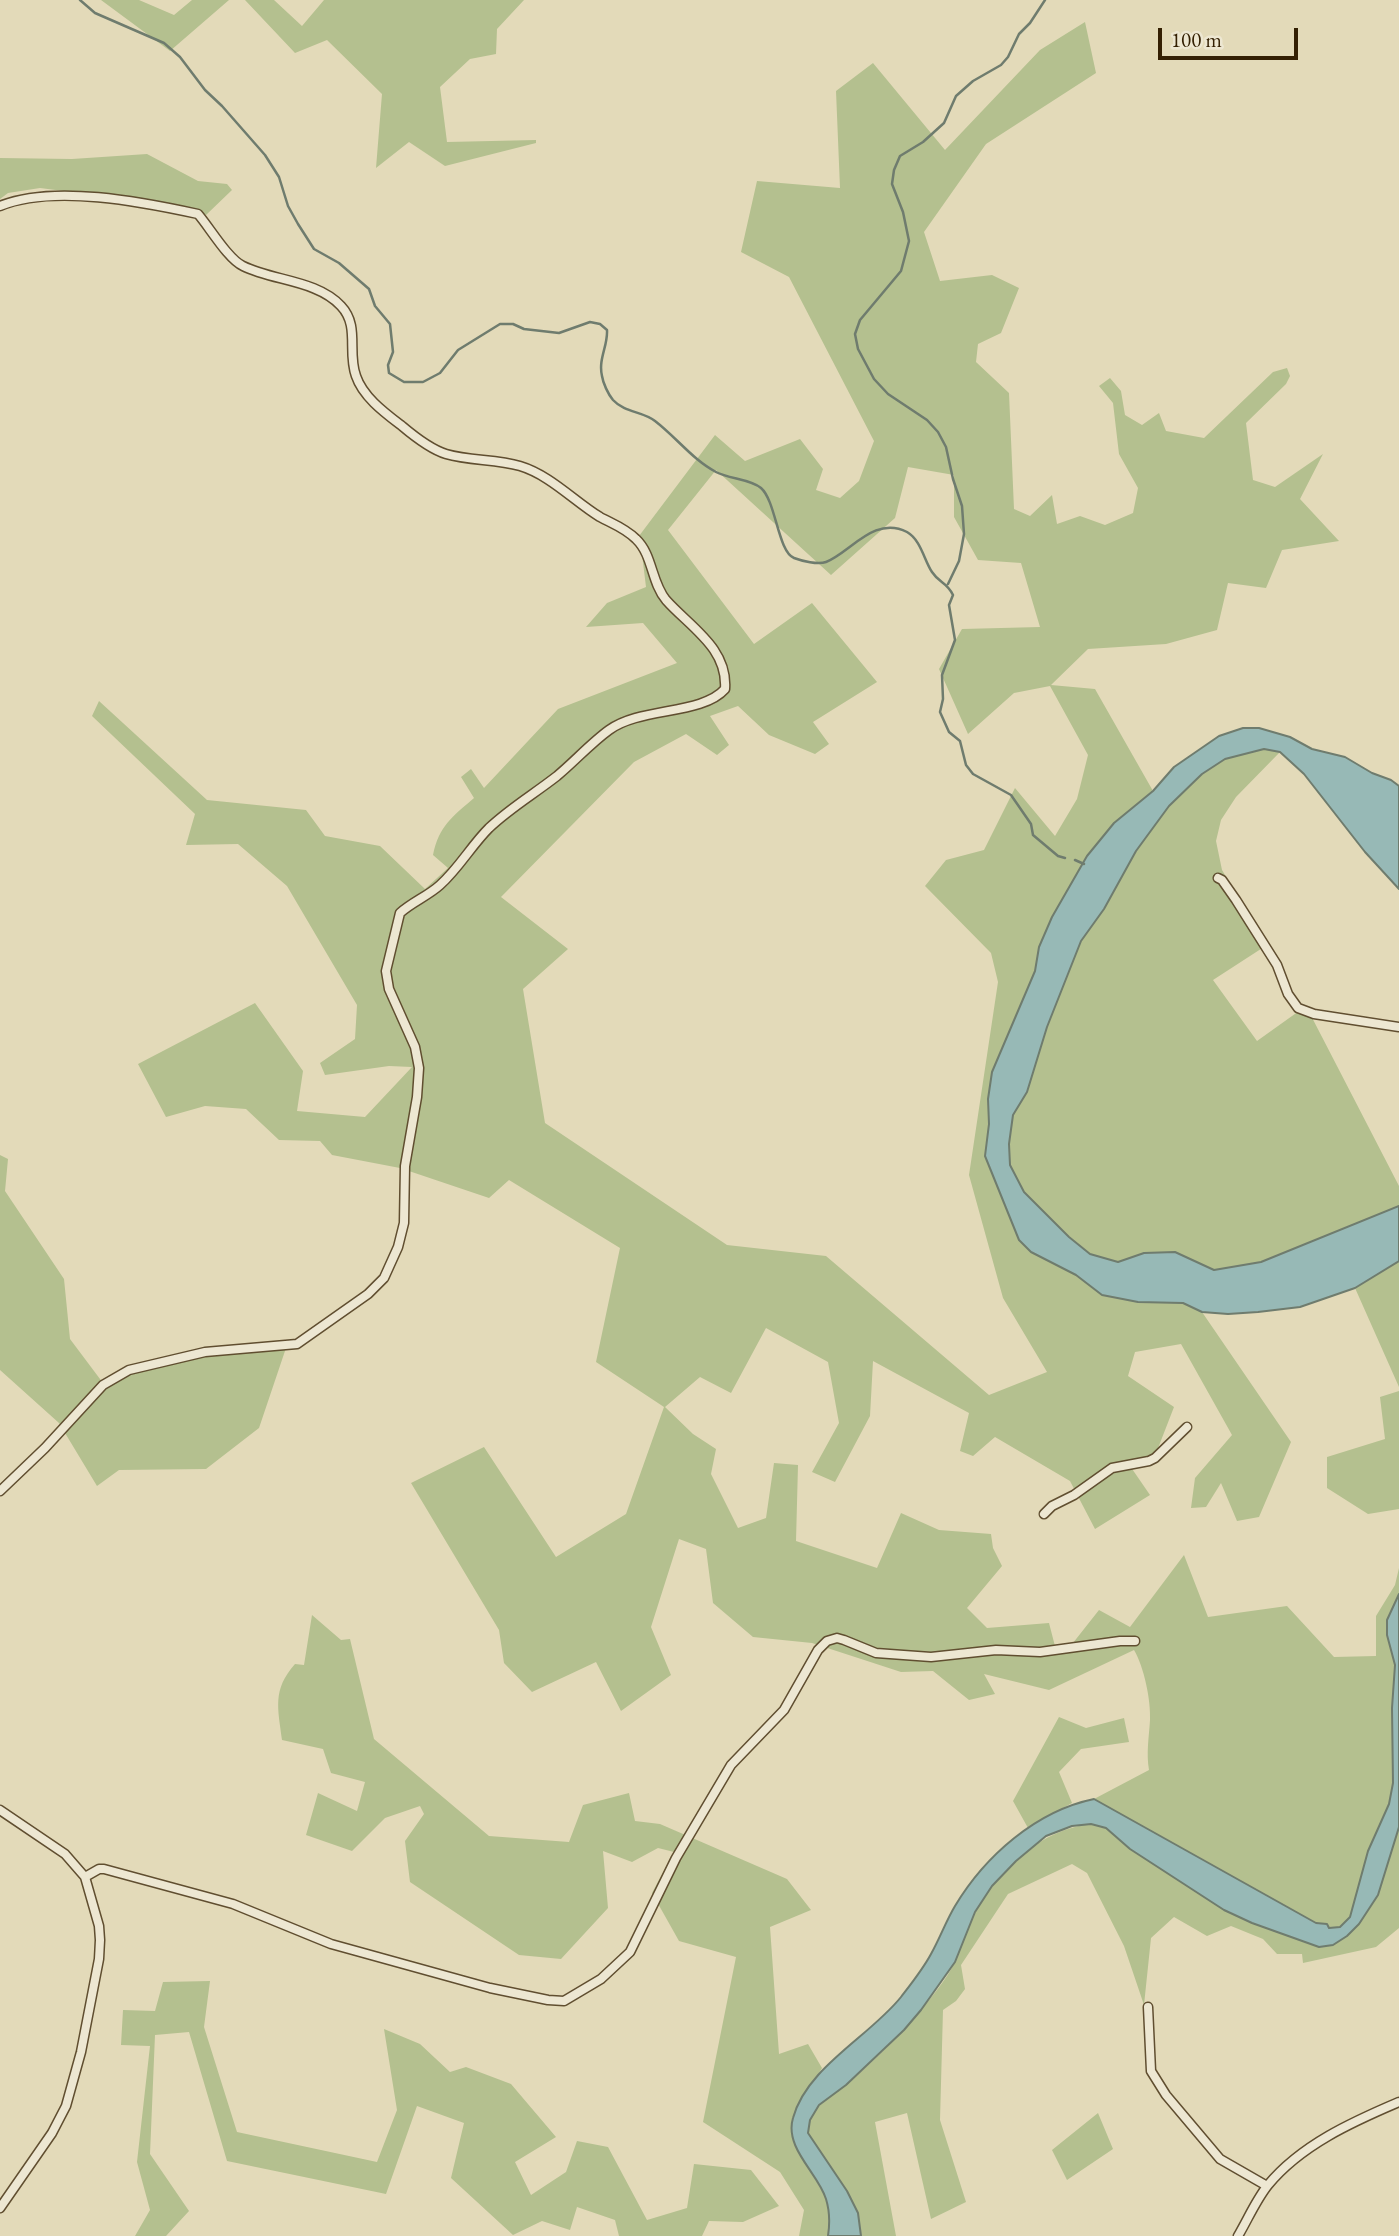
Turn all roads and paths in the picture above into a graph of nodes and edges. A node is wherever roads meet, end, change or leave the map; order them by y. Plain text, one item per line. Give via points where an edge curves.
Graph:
1 (0, 206) edge
2 (1218, 878) dead end
3 (1399, 1027) edge
4 (1187, 1427) dead end
5 (0, 1491) edge
6 (1044, 1514) dead end
7 (1135, 1641) dead end
8 (0, 1810) edge
9 (85, 1877) junction
10 (1148, 2007) dead end
11 (1399, 2102) edge
12 (1267, 2186) junction
13 (0, 2208) edge
14 (1238, 2236) edge

1 - 5 street via 32,196 63,196 198,214 238,263 329,296 349,316 356,379 376,405 436,450 522,466 626,530 648,557 661,593 717,653 725,681 724,689 711,699 641,716 609,730 501,817 439,887 400,913 386,971 419,1068 405,1166 404,1223 384,1278 297,1344 205,1352 112,1378
2 - 3 street via 1273,959 1298,1008
4 - 6 street via 1155,1458 1112,1468
7 - 9 street via 1040,1652 996,1650 931,1657 876,1653 837,1638 827,1641 784,1710 731,1765 676,1858 630,1952 601,1979 564,2001 490,1989 331,1944 233,1904 104,1869
8 - 9 street via 65,1854
9 - 13 street via 100,1940 76,2074 52,2133
10 - 12 street via 1151,2071 1166,2095 1220,2159
11 - 12 street via 1341,2128 1286,2166
12 - 14 street

